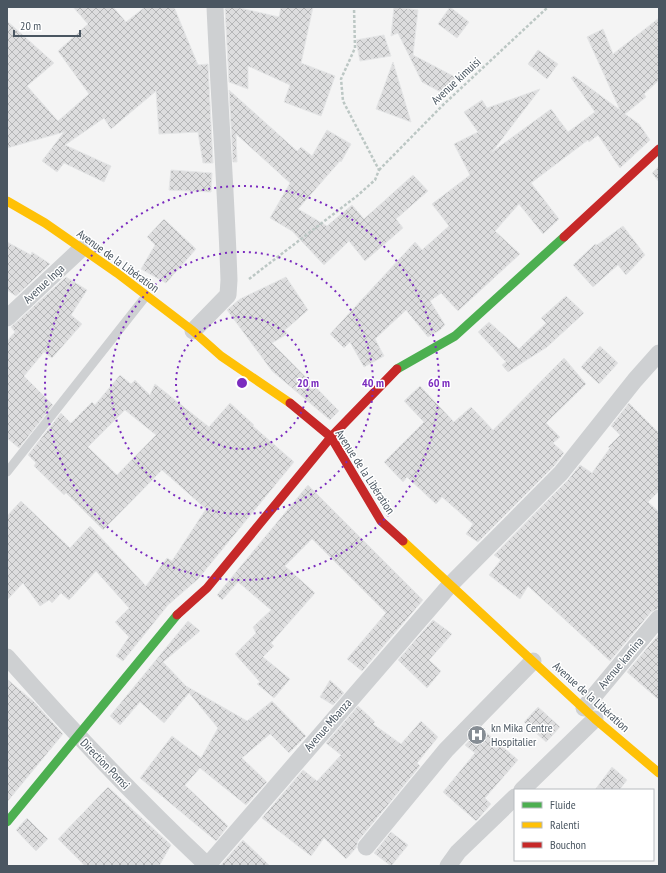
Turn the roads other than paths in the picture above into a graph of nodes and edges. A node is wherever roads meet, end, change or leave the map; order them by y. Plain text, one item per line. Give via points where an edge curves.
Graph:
1 (215, 7) edge
2 (659, 149) edge
3 (7, 201) edge
4 (80, 249) junction
5 (146, 296) junction
6 (7, 318) edge
7 (193, 331) junction
8 (659, 353) edge
9 (331, 437) junction
10 (7, 472) edge
11 (450, 585) junction
12 (659, 618) edge
13 (7, 657) edge
14 (533, 661) junction
15 (590, 714) junction
16 (78, 736) junction
17 (659, 773) edge
18 (523, 789) edge
19 (514, 798) edge
20 (7, 822) edge
21 (366, 847) dead end
22 (207, 866) edge
23 (448, 866) edge

1 - 7 street via 225,180 228,295
2 - 9 main road via 455,336 400,366
3 - 4 main road, Avenue de la Libération via 45,223
4 - 5 main road, Avenue de la Libération
4 - 6 street, Avenue Inga
5 - 7 main road, Avenue de la Libération
5 - 10 lane
7 - 9 main road, Avenue de la Libération via 221,356 299,409
8 - 11 street, Avenue Mbanza via 561,474
9 - 11 main road, Avenue de la Libération via 381,521
9 - 16 main road via 207,588 178,613
11 - 14 main road, Avenue de la Libération
11 - 22 street, Avenue Mbanza
12 - 15 street, Avenue kamina
13 - 16 street, Direction Pomsi
14 - 15 main road, Avenue de la Libération
14 - 21 street via 446,750
15 - 17 main road, Avenue de la Libération
15 - 18 street, Avenue kamina
16 - 20 main road
16 - 22 street, Direction Pomsi
19 - 23 street via 458,852

